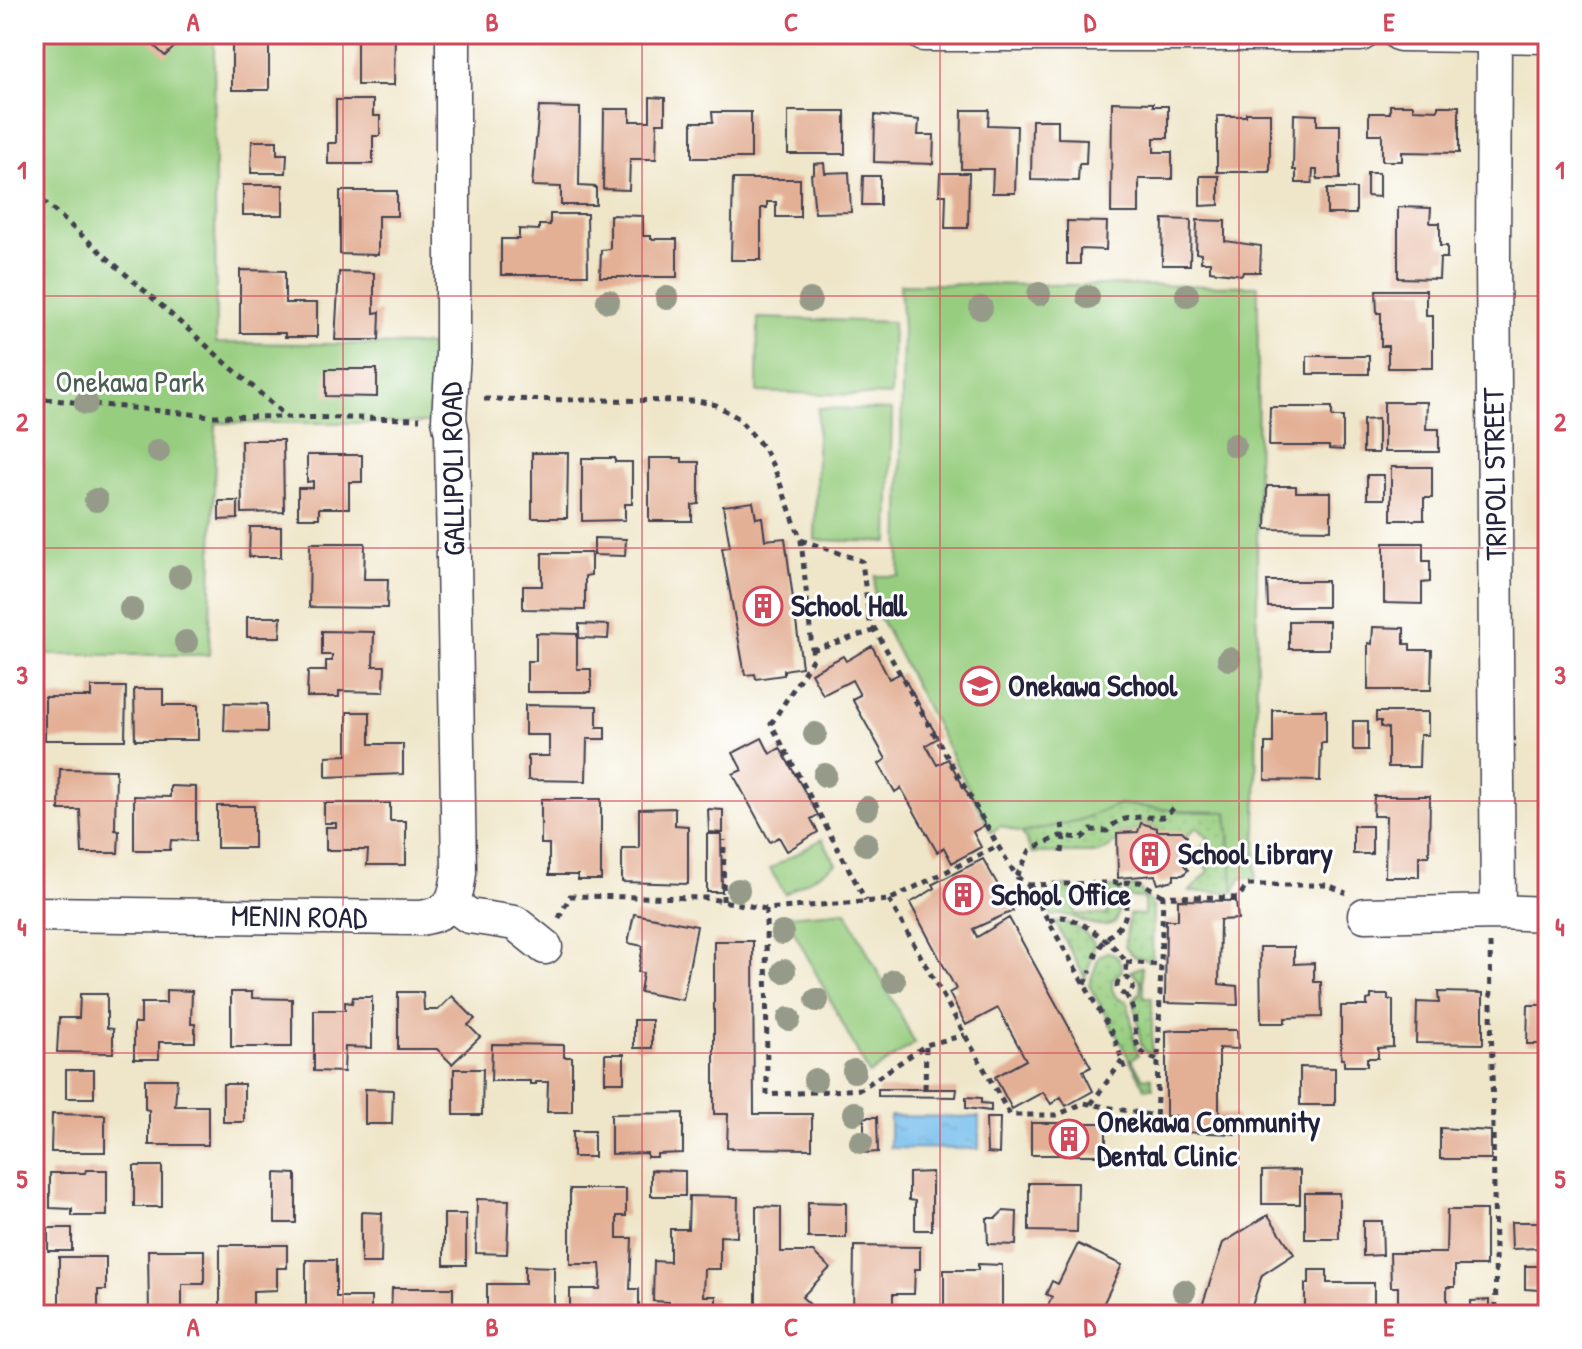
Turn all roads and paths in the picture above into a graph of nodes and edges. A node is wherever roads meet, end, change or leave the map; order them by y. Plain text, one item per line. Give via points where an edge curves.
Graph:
1 (453, 34) edge
2 (923, 34) edge
3 (936, 34) edge
4 (1361, 34) edge
5 (1400, 34) edge
6 (1494, 35) edge
7 (1548, 36) edge
8 (34, 193) edge
9 (34, 398) edge
10 (484, 399) dead end
11 (287, 418) junction
12 (449, 419) junction
13 (801, 540) junction
14 (876, 630) junction
15 (812, 650) junction
16 (1174, 808) dead end
17 (1062, 824) dead end
18 (1064, 836) junction
19 (724, 840) dead end
20 (998, 846) junction
21 (1062, 853) dead end
22 (1017, 877) junction
23 (1119, 882) junction
24 (1028, 885) junction
25 (1163, 896) junction
26 (889, 900) junction
27 (723, 901) junction
28 (866, 901) junction
29 (451, 903) junction
30 (766, 909) junction
31 (1498, 912) junction
32 (34, 914) edge
33 (1548, 914) edge
34 (1365, 915) joint
35 (1049, 921) junction
36 (1106, 941) junction
37 (545, 947) joint
38 (1095, 958) dead end
39 (1126, 962) junction
40 (1161, 965) junction
41 (1091, 970) dead end
42 (1126, 978) junction
43 (1085, 985) junction
44 (1126, 994) junction
45 (34, 999) edge
46 (965, 1035) junction
47 (926, 1045) junction
48 (1122, 1060) junction
49 (1158, 1060) junction
50 (1127, 1073) dead end
51 (925, 1089) dead end
52 (1091, 1104) junction
53 (1150, 1115) dead end
54 (1156, 1128) dead end
55 (36, 1315) edge
56 (1496, 1315) edge

1 - 12 street, GALLIPOLI ROAD
2 - 3 street
3 - 4 street
5 - 6 street
6 - 7 street
6 - 31 street, TRIPOLI STREET
8 - 11 path
9 - 11 path
10 - 13 path via 689,400 716,405 738,418 763,447
11 - 12 path
12 - 29 street, GALLIPOLI ROAD via 459,872
13 - 14 path via 862,561 869,619
13 - 15 path
14 - 15 path
14 - 20 path
15 - 28 path via 813,658 771,724
16 - 18 path via 1163,817 1129,817 1082,838
17 - 18 path
18 - 21 path
18 - 22 path via 1030,850
19 - 27 path
20 - 22 path
20 - 26 path
22 - 24 path
23 - 24 path
23 - 25 path via 1140,882
23 - 36 path via 1125,896 1124,918
24 - 35 path
25 - 34 path via 1238,898 1247,885 1328,885 1356,897
25 - 40 path
26 - 28 path
26 - 46 path
27 - 30 path
27 - 37 path via 570,896
28 - 30 path
29 - 32 street, MENIN ROAD via 434,916 421,918
29 - 37 street via 469,916 515,923
30 - 47 path via 767,1095 861,1089
31 - 33 street
31 - 34 street
31 - 56 path via 1489,931
35 - 36 path via 1070,919
35 - 43 path
36 - 38 path
36 - 39 path
39 - 40 path
39 - 42 path
40 - 49 path
41 - 43 path
42 - 44 path via 1133,986
42 - 44 path via 1117,986
43 - 48 path
44 - 49 path via 1138,1046
45 - 55 path
46 - 47 path
46 - 52 path via 1010,1115 1057,1115
47 - 51 path
48 - 50 path
48 - 52 path
49 - 54 path
52 - 53 path

